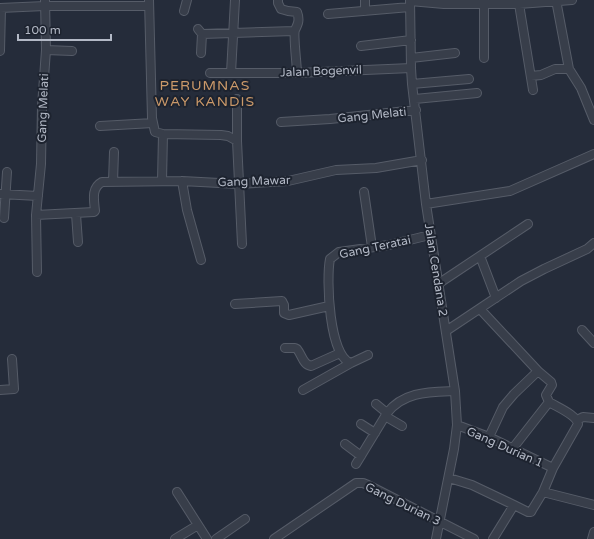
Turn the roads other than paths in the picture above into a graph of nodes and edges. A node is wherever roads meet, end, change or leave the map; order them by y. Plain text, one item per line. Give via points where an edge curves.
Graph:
1 (186, 0) edge
2 (235, 0) edge
3 (278, 0) edge
4 (365, 0) edge
5 (556, 0) edge
6 (572, 0) edge
7 (45, 3) edge
8 (121, 3) edge
9 (149, 3) edge
10 (410, 3) edge
11 (484, 4) junction
12 (519, 4) junction
13 (1, 8) edge
14 (184, 11) dead end
15 (365, 11) junction
16 (328, 14) dead end
17 (294, 31) junction
18 (233, 33) junction
19 (411, 40) junction
20 (361, 46) dead end
21 (0, 50) edge
22 (46, 50) junction
23 (72, 51) dead end
24 (201, 53) dead end
25 (455, 53) dead end
26 (411, 58) junction
27 (484, 58) dead end
28 (411, 68) junction
29 (569, 69) junction
30 (210, 73) dead end
31 (231, 73) junction
32 (297, 73) junction
33 (531, 76) junction
34 (469, 79) dead end
35 (412, 84) junction
36 (533, 90) dead end
37 (477, 93) dead end
38 (237, 99) dead end
39 (415, 99) junction
40 (416, 110) junction
41 (594, 120) edge
42 (281, 122) dead end
43 (153, 123) junction
44 (100, 126) dead end
45 (163, 134) junction
46 (238, 141) junction
47 (114, 152) dead end
48 (594, 154) edge
49 (422, 160) junction
50 (7, 172) dead end
51 (162, 181) junction
52 (182, 181) junction
53 (113, 182) junction
54 (238, 184) junction
55 (364, 192) dead end
56 (3, 194) edge
57 (38, 196) junction
58 (426, 204) junction
59 (76, 214) junction
60 (36, 215) junction
61 (4, 218) dead end
62 (528, 224) dead end
63 (430, 235) junction
64 (78, 242) dead end
65 (594, 243) edge
66 (242, 244) dead end
67 (372, 248) junction
68 (480, 256) junction
69 (201, 260) dead end
70 (37, 272) dead end
71 (438, 284) junction
72 (496, 298) junction
73 (235, 304) dead end
74 (329, 306) junction
75 (480, 309) junction
76 (582, 330) dead end
77 (446, 331) junction
78 (594, 344) edge
79 (285, 348) dead end
80 (340, 353) junction
81 (368, 355) dead end
82 (12, 360) dead end
83 (352, 363) junction
84 (538, 371) junction
85 (0, 390) edge
86 (303, 390) dead end
87 (455, 391) junction
88 (549, 402) junction
89 (376, 404) dead end
90 (386, 414) junction
91 (594, 418) edge
92 (577, 420) junction
93 (361, 424) dead end
94 (457, 425) junction
95 (402, 426) dead end
96 (375, 433) junction
97 (488, 437) junction
98 (345, 444) dead end
99 (513, 448) junction
100 (361, 456) junction
101 (356, 464) dead end
102 (553, 468) junction
103 (449, 478) junction
104 (177, 492) dead end
105 (543, 492) junction
106 (514, 504) junction
107 (594, 505) edge
108 (246, 519) dead end
109 (440, 521) junction
110 (198, 524) junction
111 (594, 532) edge
112 (175, 539) edge
113 (207, 539) edge
114 (216, 539) edge
115 (274, 539) edge
116 (436, 539) edge
117 (474, 539) edge
118 (493, 539) edge
119 (592, 539) edge

1 - 14 street
2 - 18 street
3 - 17 street via 281,9 298,12 299,24
4 - 15 street
5 - 6 street
5 - 12 street
5 - 29 street
7 - 8 street
7 - 13 street
7 - 22 street, Gang Melati
8 - 9 street
9 - 43 street
10 - 11 street
10 - 15 street
10 - 19 street, Jalan Cendana 2
11 - 12 street
11 - 27 street
12 - 33 street
13 - 21 street
15 - 16 street
17 - 18 street
17 - 32 street
18 - 24 street via 200,31
18 - 31 street
19 - 20 street
19 - 26 street, Jalan Cendana 2
22 - 23 street
22 - 57 street, Gang Melati via 42,106 42,164
25 - 26 street
26 - 28 street, Jalan Cendana 2
28 - 32 street, Jalan Bogenvil
28 - 35 street, Jalan Cendana 2
29 - 33 street via 555,69
29 - 41 street via 581,88
30 - 31 street, Jalan Bogenvil
31 - 32 street, Jalan Bogenvil
33 - 36 street
34 - 35 street
35 - 39 street, Jalan Cendana 2
37 - 39 street
38 - 46 street
39 - 40 street, Jalan Cendana 2
40 - 42 street, Gang Melati
40 - 49 street, Jalan Cendana 2
43 - 44 street
43 - 45 street via 155,132
45 - 46 street via 221,135
45 - 51 street
46 - 54 street
47 - 53 street
48 - 58 street via 510,192
49 - 54 street, Gang Mawar via 376,168 336,170 288,181
49 - 58 street, Jalan Cendana 2
50 - 56 street
51 - 52 street, Gang Mawar
51 - 53 street, Gang Mawar
52 - 54 street, Gang Mawar
52 - 69 street
53 - 59 street, Gang Mawar via 102,182 95,187 94,212
54 - 66 street
55 - 67 street
56 - 57 street
56 - 61 street
57 - 60 street, Gang Melati
58 - 63 street, Jalan Cendana 2
59 - 60 street
59 - 64 street
60 - 70 street, Gang Melati
62 - 68 street
63 - 67 street, Gang Teratai
63 - 71 street, Jalan Cendana 2
65 - 72 street via 587,249 521,281
67 - 74 street, Gang Teratai via 339,252 330,259
68 - 71 street
68 - 72 street
71 - 77 street, Jalan Cendana 2
72 - 75 street
73 - 74 street via 282,301 284,313 289,315
74 - 80 street, Gang Teratai
75 - 77 street
75 - 84 street
76 - 78 street
77 - 87 street, Jalan Cendana 2
79 - 80 street via 297,349 308,366
80 - 83 street via 345,360
81 - 83 street
82 - 85 street via 14,389
83 - 86 street
84 - 88 street via 551,382 552,386 546,395
84 - 97 street via 503,408
87 - 90 street via 417,393 393,406
87 - 94 street, Jalan Cendana 2
88 - 92 street
88 - 99 street
89 - 90 street
90 - 95 street
90 - 96 street
91 - 92 street via 582,417
92 - 102 street via 576,429
93 - 96 street
94 - 97 street, Gang Durian 1
94 - 103 street, Jalan Cendana 2
96 - 100 street
97 - 99 street, Gang Durian 1
98 - 100 street
99 - 102 street, Gang Durian 1
100 - 101 street
102 - 105 street
103 - 106 street via 472,485
103 - 109 street, Jalan Cendana 2
104 - 110 street
105 - 106 street via 530,512
105 - 107 street
106 - 118 street
108 - 114 street
109 - 115 street, Gang Durian 3 via 368,485 356,483
109 - 116 street, Jalan Cendana 2
109 - 117 street, Gang Durian 3
110 - 112 street
110 - 113 street
111 - 119 street

